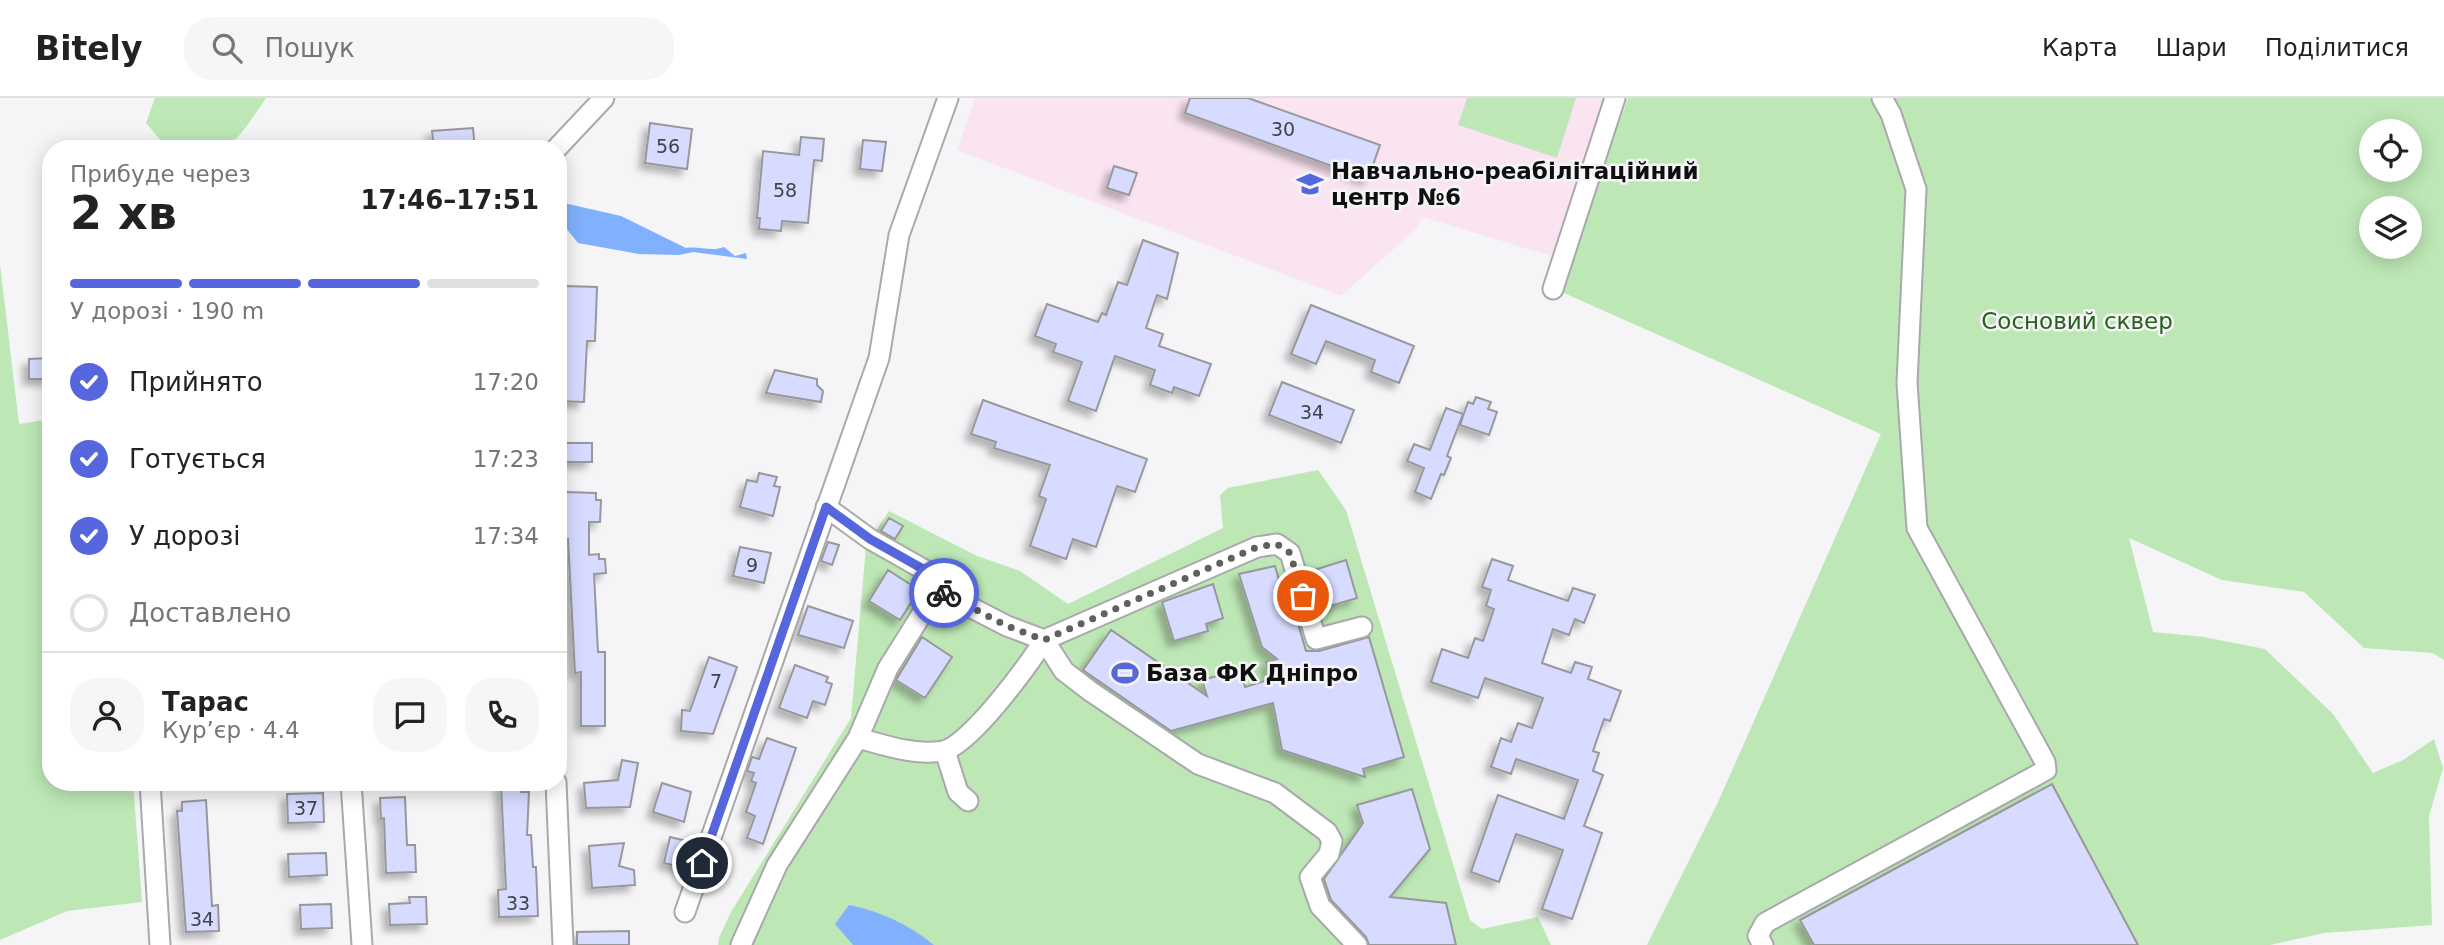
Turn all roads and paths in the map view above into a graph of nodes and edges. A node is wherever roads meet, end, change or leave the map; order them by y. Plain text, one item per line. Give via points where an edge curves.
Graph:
1 (604, 98) edge
2 (948, 98) edge
3 (1615, 98) edge
4 (1882, 98) edge
5 (564, 140) edge
6 (1553, 289) dead end
7 (826, 507) junction
8 (937, 590) junction
9 (1363, 627) dead end
10 (1044, 640) junction
11 (858, 738) junction
12 (945, 751) junction
13 (151, 791) edge
14 (352, 791) edge
15 (556, 791) edge
16 (968, 801) dead end
17 (685, 912) dead end
18 (160, 945) edge
19 (362, 945) edge
20 (563, 945) edge
21 (741, 945) edge
22 (1357, 945) edge
23 (1763, 945) edge

1 - 5 street
2 - 7 street via 899,234 879,358
3 - 6 street
4 - 23 street via 1916,189 1907,383 1917,528 2046,771 1765,923 1758,936
7 - 8 street via 870,539 937,577
7 - 17 street
8 - 10 street
8 - 11 street via 887,668
9 - 10 street via 1316,639 1290,553 1277,544 1257,547
10 - 12 street via 1027,668 971,732
10 - 22 street via 1064,671 1198,764 1275,793 1327,832 1332,841 1329,854 1310,877 1320,906
11 - 12 street via 902,750
11 - 21 street via 777,865
12 - 16 street via 958,792
13 - 18 street
14 - 19 street
15 - 20 street

